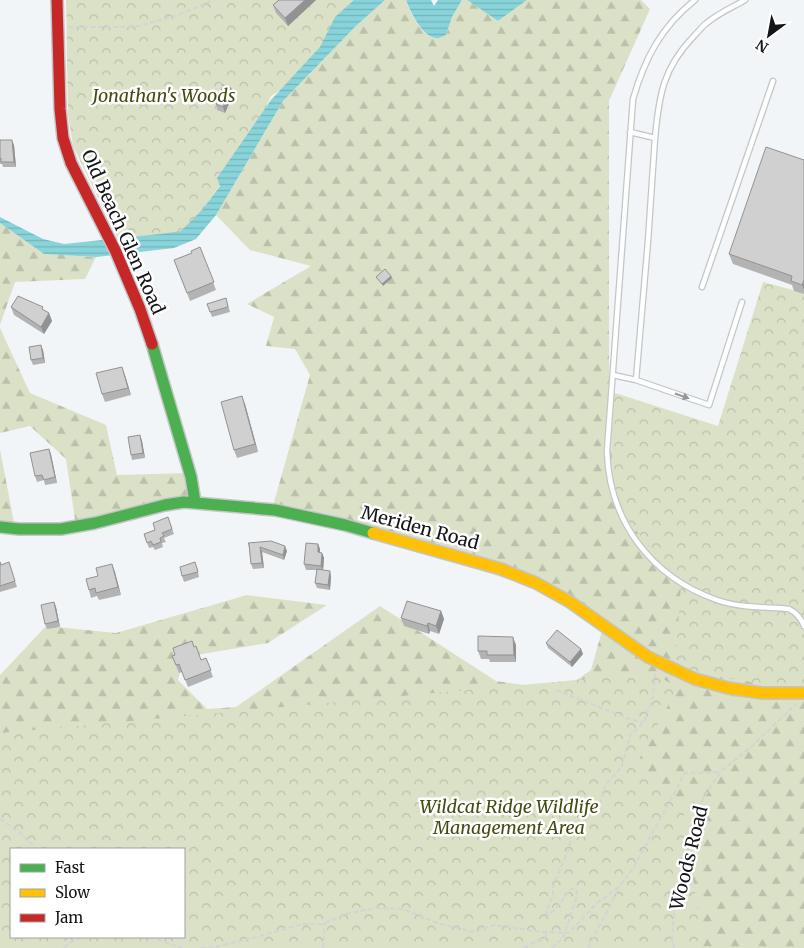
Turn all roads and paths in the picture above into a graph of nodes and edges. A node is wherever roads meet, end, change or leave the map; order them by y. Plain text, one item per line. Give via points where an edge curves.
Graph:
1 (56, 0) edge
2 (214, 0) edge
3 (695, 0) edge
4 (745, 0) edge
5 (57, 27) junction
6 (773, 81) dead end
7 (630, 132) junction
8 (655, 138) junction
9 (702, 287) dead end
10 (742, 302) dead end
11 (613, 375) junction
12 (636, 380) junction
13 (195, 502) junction
14 (0, 527) edge
15 (804, 626) edge
16 (648, 657) junction
17 (556, 690) dead end
18 (804, 693) edge
19 (797, 703) dead end
20 (644, 722) junction
21 (720, 772) junction
22 (0, 819) edge
23 (36, 848) edge
24 (619, 887) junction
25 (325, 923) junction
26 (546, 932) junction
27 (564, 932) junction
28 (80, 938) edge
29 (152, 938) edge
30 (174, 947) edge
31 (64, 948) edge
32 (182, 948) edge
33 (202, 948) edge
34 (323, 948) edge
35 (524, 948) edge
36 (552, 948) edge
37 (588, 948) edge
38 (674, 948) edge

1 - 5 street, Old Beach Glen Road
2 - 5 path via 175,16 134,27
3 - 7 lane via 678,13 645,62 633,99
4 - 8 lane via 707,22 674,61 658,106
5 - 13 street, Old Beach Glen Road via 63,138 71,163 122,265 140,309 163,378
6 - 9 lane
7 - 8 lane
7 - 11 lane
8 - 12 lane
12 -> 10 lane via 709,405
11 - 12 lane
11 - 15 lane via 607,466 618,510 639,545 666,572 703,594 733,604 789,608 801,618
13 - 14 street, Meriden Road via 165,505 61,529
13 - 16 street, Meriden Road via 312,517 501,569 570,602
16 - 18 street, Meriden Road via 695,679 728,688
16 - 20 path via 656,670 653,697
17 - 20 path
19 - 21 path, Woods Road
20 - 27 path via 630,735 622,766 605,786 602,799 571,836 546,912 552,914 572,888 577,892
21 - 24 path via 685,773 634,867
21 - 38 path, Woods Road via 698,807 675,902
22 - 23 path
24 - 27 path via 596,904 568,933
24 - 37 path
25 - 26 path via 346,914 376,908 403,908 437,923 474,932 494,925
25 - 33 path via 302,924
25 - 34 path
26 - 27 path
26 - 35 path via 546,936
27 - 36 path
28 - 31 path
29 - 30 path
30 - 32 path

